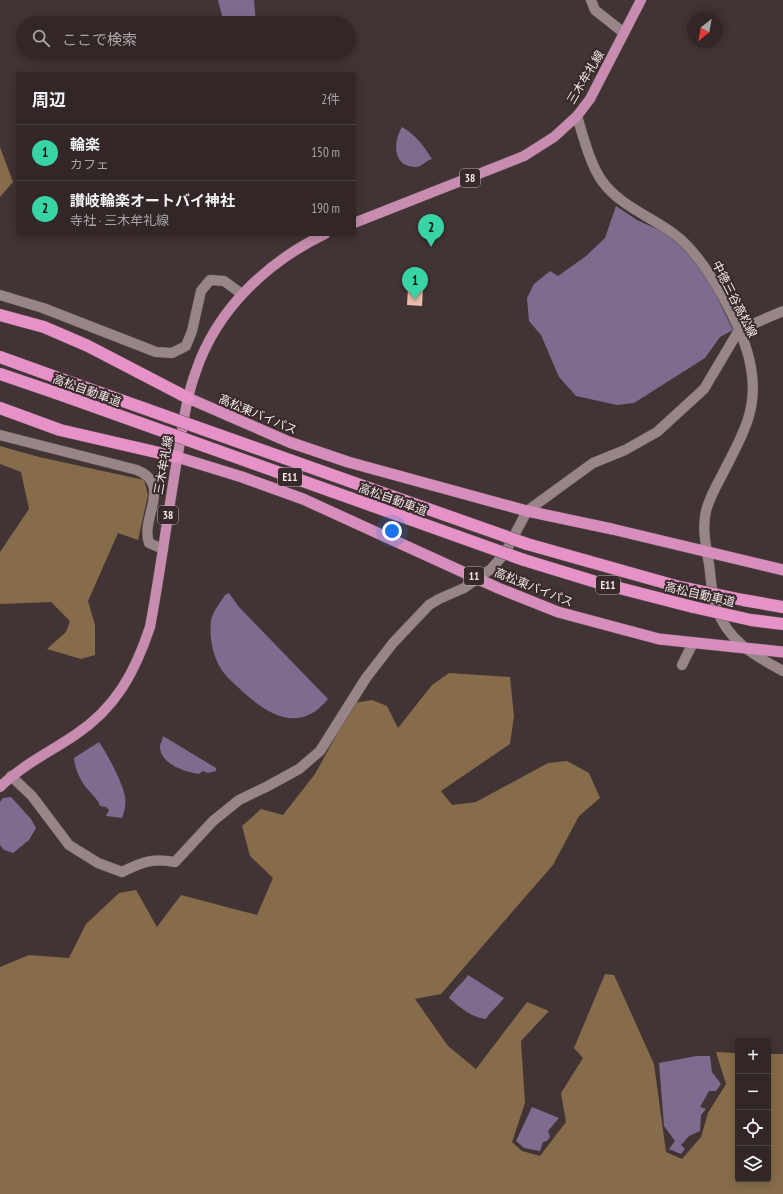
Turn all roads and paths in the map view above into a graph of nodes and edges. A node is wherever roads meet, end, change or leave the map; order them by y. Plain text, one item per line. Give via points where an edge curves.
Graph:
1 (591, 0) edge
2 (641, 0) edge
3 (624, 33) junction
4 (577, 116) junction
5 (356, 222) edge
6 (321, 236) edge
7 (242, 294) junction
8 (0, 295) edge
9 (783, 311) edge
10 (0, 315) edge
11 (739, 330) junction
12 (0, 357) edge
13 (0, 374) edge
14 (188, 398) junction
15 (0, 408) edge
16 (0, 435) edge
17 (177, 457) junction
18 (526, 511) junction
19 (163, 549) junction
20 (707, 553) junction
21 (783, 570) edge
22 (477, 578) junction
23 (783, 607) edge
24 (783, 624) edge
25 (693, 643) junction
26 (744, 648) junction
27 (783, 652) edge
28 (682, 665) dead end
29 (783, 671) edge
30 (11, 776) junction
31 (0, 787) edge

1 - 3 street via 595,10
2 - 3 main road, 三木牟礼線 / 38
3 - 4 main road, 三木牟礼線 / 38 via 590,99
4 - 5 main road, 三木牟礼線 / 38 via 554,137 524,156
4 - 11 street, 中徳三谷高松線 via 601,180 615,196 687,244 705,266
6 - 7 main road, 三木牟礼線 / 38 via 292,251
7 - 8 street via 224,281 210,280 201,291 186,346 172,353 156,352 43,308
7 - 14 main road, 三木牟礼線 / 38 via 211,338 196,370
9 - 11 street
10 - 14 highway via 44,327 88,346
11 - 18 street via 704,390 658,432 626,450 593,463
11 - 20 street, 中徳三谷高松線 via 751,366 754,389 752,411 706,511
12 - 23 highway, 高松自動車道 / E11, bridge via 527,544 676,586
13 - 24 highway, 高松自動車道 / E11, bridge via 524,560 693,607 751,620
14 - 17 main road, 三木牟礼線 / 38
14 - 18 highway, 高松東バイパス via 289,442 348,462
15 - 17 highway via 60,430
16 - 19 street via 147,474 155,490 146,534 149,543
17 - 19 main road, 三木牟礼線 / 38
17 - 22 highway, 高松東バイパス / 11 via 303,499
18 - 20 highway, 高松東バイパス
18 - 22 street via 505,553 491,569
19 - 30 main road, 三木牟礼線 / 38 via 150,627 126,684 97,719
20 - 21 highway, 高松東バイパス
20 - 26 street, 中徳三谷高松線 via 715,605 724,628
22 - 25 highway, 高松東バイパス / 11 via 558,612 659,639
22 - 30 street via 464,588 429,605 393,643 366,678 320,751 299,769 239,800 213,821 175,862 144,862 122,872 98,864 70,845 32,796
25 - 26 highway, 高松東バイパス / 11
25 - 28 street
26 - 27 highway, 高松東バイパス / 11
26 - 29 street, 中徳三谷高松線
30 - 31 main road, 三木牟礼線 / 38

